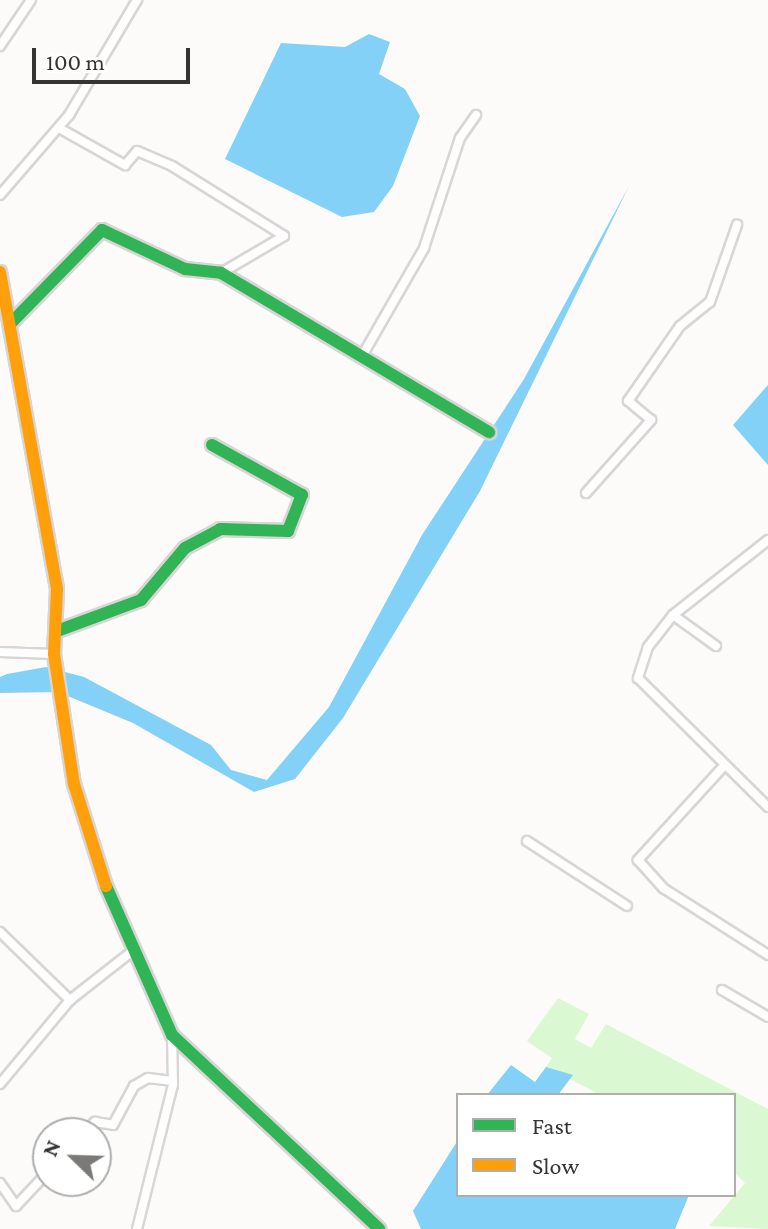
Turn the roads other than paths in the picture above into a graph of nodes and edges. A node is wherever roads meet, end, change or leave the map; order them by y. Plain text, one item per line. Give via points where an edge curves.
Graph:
1 (31, 0) edge
2 (137, 0) edge
3 (0, 46) edge
4 (476, 115) dead end
5 (59, 128) junction
6 (0, 195) edge
7 (737, 225) dead end
8 (0, 272) edge
9 (221, 273) junction
10 (7, 318) edge
11 (362, 356) junction
12 (489, 432) dead end
13 (212, 445) dead end
14 (586, 493) dead end
15 (768, 540) edge
16 (673, 615) junction
17 (57, 631) junction
18 (716, 646) dead end
19 (0, 652) edge
20 (54, 654) junction
21 (722, 768) junction
22 (768, 807) edge
23 (527, 841) dead end
24 (627, 906) dead end
25 (0, 932) edge
26 (130, 953) junction
27 (768, 955) edge
28 (722, 990) dead end
29 (70, 1000) junction
30 (768, 1017) edge
31 (172, 1035) junction
32 (173, 1081) junction
33 (0, 1084) edge
34 (112, 1125) edge
35 (0, 1183) edge
36 (32, 1189) edge
37 (137, 1229) edge
38 (379, 1229) edge

1 - 3 street
2 - 5 street
4 - 11 street via 460,138 424,248
5 - 6 street
5 - 9 street via 125,165 137,151 172,166 284,236
7 - 14 street via 710,302 680,326 628,401 651,420
8 - 10 street
9 - 10 street via 185,269 102,230 89,235
9 - 11 street
10 - 17 street via 57,589
11 - 12 street
13 - 17 street via 302,495 288,531 220,529 185,548 141,600
15 - 16 street
16 - 18 street
16 - 21 street via 648,647 638,678
17 - 20 street
19 - 20 street
20 - 26 street via 96,868
21 - 22 street
21 - 27 street via 638,860 663,888
23 - 24 street
25 - 29 street
26 - 29 street
26 - 31 street
28 - 30 street
29 - 33 street
31 - 32 street
31 - 38 street via 214,1082
32 - 34 street via 148,1078 134,1086
32 - 37 street
35 - 36 street via 16,1206

